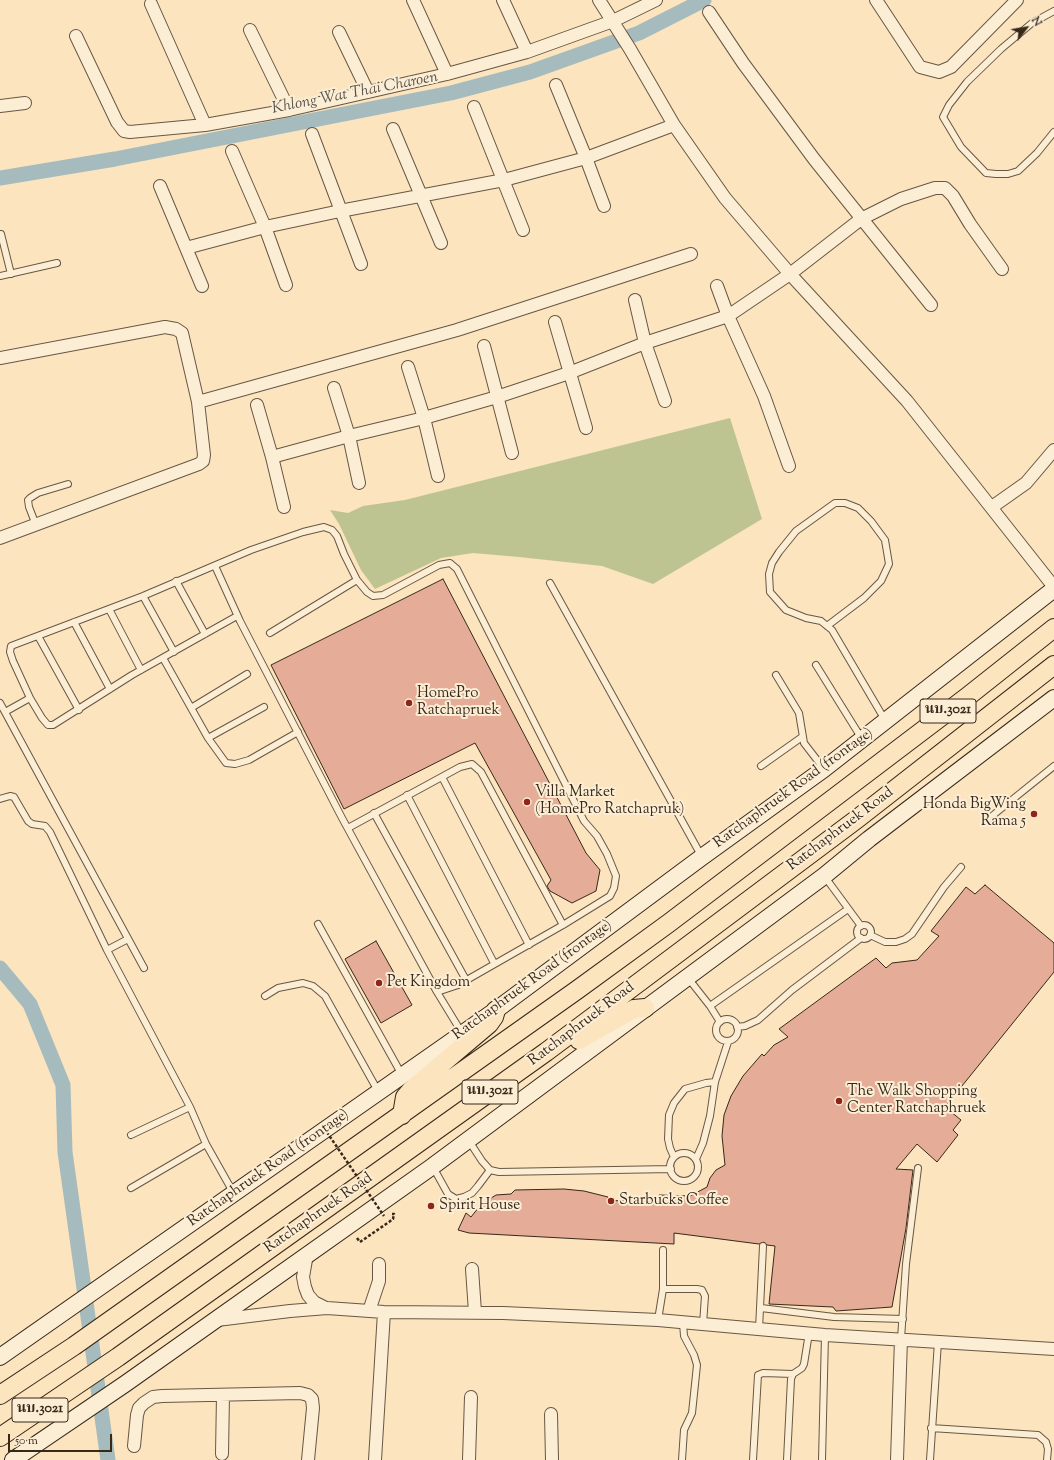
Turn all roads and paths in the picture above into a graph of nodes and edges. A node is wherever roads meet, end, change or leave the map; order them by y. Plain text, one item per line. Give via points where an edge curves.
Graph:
1 (413, 0) edge
2 (503, 0) edge
3 (599, 0) edge
4 (656, 0) edge
5 (876, 0) edge
6 (1017, 0) edge
7 (151, 4) dead end
8 (1054, 11) edge
9 (710, 12) dead end
10 (615, 25) junction
11 (250, 30) dead end
12 (339, 32) dead end
13 (76, 36) dead end
14 (527, 52) junction
15 (447, 74) junction
16 (556, 85) dead end
17 (368, 92) junction
18 (25, 103) dead end
19 (0, 106) edge
20 (474, 107) dead end
21 (289, 110) junction
22 (205, 125) junction
23 (674, 125) junction
24 (393, 129) dead end
25 (1054, 132) edge
26 (312, 134) dead end
27 (232, 151) dead end
28 (586, 158) junction
29 (504, 180) junction
30 (160, 186) dead end
31 (422, 196) junction
32 (604, 206) dead end
33 (340, 211) junction
34 (862, 219) junction
35 (265, 227) junction
36 (523, 230) dead end
37 (1, 234) dead end
38 (441, 243) dead end
39 (186, 248) junction
40 (691, 254) dead end
41 (57, 264) dead end
42 (361, 264) dead end
43 (1002, 269) dead end
44 (11, 274) junction
45 (790, 274) junction
46 (0, 276) edge
47 (286, 285) dead end
48 (202, 286) dead end
49 (717, 286) dead end
50 (635, 300) dead end
51 (931, 305) dead end
52 (728, 316) junction
53 (555, 322) dead end
54 (645, 343) junction
55 (484, 346) dead end
56 (0, 358) edge
57 (408, 367) dead end
58 (569, 373) junction
59 (334, 388) dead end
60 (497, 397) junction
61 (666, 401) dead end
62 (198, 402) junction
63 (257, 405) dead end
64 (424, 418) junction
65 (586, 428) dead end
66 (349, 436) junction
67 (1054, 450) edge
68 (512, 453) dead end
69 (272, 457) junction
70 (789, 466) dead end
71 (438, 476) dead end
72 (359, 482) dead end
73 (68, 484) dead end
74 (284, 507) dead end
75 (992, 507) junction
76 (36, 525) junction
77 (0, 538) edge
78 (215, 566) junction
79 (357, 580) junction
80 (176, 581) junction
81 (550, 583) dead end
82 (1054, 588) edge
83 (143, 596) junction
84 (109, 608) junction
85 (237, 616) junction
86 (74, 622) junction
87 (827, 626) junction
88 (1054, 628) edge
89 (270, 633) dead end
90 (205, 634) junction
91 (38, 636) junction
92 (174, 652) junction
93 (164, 658) junction
94 (816, 665) dead end
95 (1054, 665) edge
96 (141, 670) junction
97 (247, 674) dead end
98 (776, 675) dead end
99 (110, 690) junction
100 (30, 698) junction
101 (1054, 698) edge
102 (0, 704) edge
103 (264, 707) dead end
104 (191, 708) junction
105 (79, 710) junction
106 (5, 712) junction
107 (886, 721) junction
108 (298, 732) junction
109 (802, 737) junction
110 (208, 738) junction
111 (862, 739) junction
112 (761, 766) dead end
113 (1054, 766) edge
114 (824, 769) junction
115 (442, 777) junction
116 (408, 795) junction
117 (0, 799) edge
118 (374, 813) junction
119 (987, 820) dead end
120 (348, 828) junction
121 (702, 857) junction
122 (961, 867) dead end
123 (824, 876) junction
124 (848, 909) junction
125 (318, 924) dead end
126 (563, 925) junction
127 (861, 926) junction
128 (870, 935) junction
129 (860, 938) junction
130 (128, 939) junction
131 (529, 945) junction
132 (107, 950) junction
133 (494, 963) junction
134 (144, 968) dead end
135 (686, 977) junction
136 (466, 980) junction
137 (438, 992) junction
138 (265, 996) dead end
139 (710, 1006) junction
140 (645, 1008) junction
141 (496, 1010) junction
142 (720, 1022) junction
143 (737, 1027) junction
144 (462, 1033) junction
145 (728, 1042) junction
146 (546, 1052) junction
147 (402, 1076) junction
148 (715, 1082) junction
149 (379, 1092) junction
150 (190, 1107) junction
151 (402, 1115) junction
152 (324, 1128) dead end
153 (132, 1135) dead end
154 (468, 1140) junction
155 (206, 1144) junction
156 (674, 1157) junction
157 (696, 1159) junction
158 (433, 1166) junction
159 (918, 1168) dead end
160 (671, 1169) junction
161 (490, 1170) junction
162 (131, 1188) dead end
163 (234, 1194) junction
164 (360, 1242) dead end
165 (764, 1246) dead end
166 (662, 1250) dead end
167 (307, 1254) junction
168 (379, 1264) dead end
169 (472, 1269) dead end
170 (663, 1289) junction
171 (327, 1308) junction
172 (761, 1308) junction
173 (369, 1311) junction
174 (384, 1312) junction
175 (475, 1312) junction
176 (903, 1319) junction
177 (215, 1320) junction
178 (658, 1320) junction
179 (683, 1323) junction
180 (702, 1324) junction
181 (759, 1329) junction
182 (809, 1334) junction
183 (825, 1335) junction
184 (901, 1339) junction
185 (938, 1342) junction
186 (1054, 1349) edge
187 (0, 1357) edge
188 (794, 1374) junction
189 (0, 1395) edge
190 (223, 1395) junction
191 (471, 1398) dead end
192 (551, 1414) dead end
193 (932, 1428) junction
194 (0, 1437) edge
195 (134, 1446) dead end
196 (222, 1454) dead end
197 (13, 1460) edge
198 (308, 1460) edge
199 (375, 1460) edge
200 (469, 1460) edge
201 (552, 1460) edge
202 (682, 1460) edge
203 (753, 1460) edge
204 (787, 1460) edge
205 (822, 1460) edge
206 (897, 1460) edge
207 (930, 1460) edge
208 (1047, 1460) edge

1 - 15 street
2 - 14 street
3 - 10 street
4 - 10 street
5 - 6 street via 920,67 939,72 951,67
7 - 22 street
8 - 25 lane via 1032,23 1001,49 967,82 949,105 943,118 961,147 986,173 1008,174 1018,171
9 - 34 street via 748,70 814,160
10 - 14 street
10 - 23 street
11 - 21 street
12 - 17 street
13 - 22 street via 124,131
14 - 15 street
15 - 17 street
16 - 28 street
17 - 21 street
18 - 19 street
20 - 29 street
21 - 22 street
23 - 28 street
23 - 45 street via 725,198
24 - 31 street
26 - 33 street
27 - 35 street
28 - 29 street
28 - 32 street
29 - 31 street
29 - 36 street
30 - 39 street
31 - 33 street
31 - 38 street
33 - 35 street
33 - 42 street
34 - 43 street via 901,199 935,188 945,188
34 - 45 street
34 - 51 street
35 - 39 street
35 - 47 street
37 - 44 lane
39 - 48 street
40 - 62 street via 457,330
41 - 44 lane
44 - 46 lane
45 - 52 street
45 - 75 street via 907,401
49 - 52 street
50 - 54 street
52 - 54 street
52 - 70 street via 764,396
53 - 58 street
54 - 58 street
54 - 61 street
55 - 60 street
56 - 62 street via 165,327 176,328 182,333
57 - 64 street
58 - 60 street
58 - 65 street
59 - 66 street
60 - 64 street
60 - 68 street
62 - 76 street via 203,461
63 - 69 street
64 - 66 street
64 - 71 street
66 - 69 street
66 - 72 street
67 - 75 street via 1026,483
69 - 74 street
73 - 76 lane via 38,493 28,500
75 - 82 street
76 - 77 street
78 - 79 lane via 258,548 324,527 332,530 337,536
78 - 80 lane
78 - 85 lane
79 - 89 lane
79 - 126 lane via 367,592 378,596 440,565 450,563 457,569 584,820 598,836 616,876 610,896
80 - 83 lane
80 - 90 lane
81 - 121 lane
82 - 107 main road, Ratchaphruek Road (frontage) / นบ.3021
83 - 84 lane
83 - 92 lane
84 - 86 lane
84 - 96 lane
85 - 90 lane
85 - 108 lane
86 - 91 lane
86 - 99 lane
87 - 87 lane via 864,598 881,581 889,564 884,540 871,521 858,508 845,503 835,503 796,530 772,564 769,574 770,592 786,610 821,621
87 - 107 lane via 832,630
88 - 151 main road, Ratchaphruek Road / นบ.3021 via 669,923
90 - 92 lane
91 - 100 lane via 11,646 10,652
91 - 105 lane
92 - 93 lane
93 - 96 lane
93 - 104 lane
94 - 111 lane
95 - 146 main road, Ratchaphruek Road / นบ.3021 via 857,819
96 - 99 lane
97 - 104 lane
98 - 109 lane via 799,713
99 - 105 lane
100 - 105 lane via 50,726
100 - 106 lane
101 - 123 main road, นบ.3021
102 - 106 lane
103 - 110 lane
104 - 110 lane
106 - 130 lane
107 - 111 main road, Ratchaphruek Road (frontage) / นบ.3021
108 - 110 lane via 249,760 235,764 226,763
108 - 120 lane
109 - 112 lane
109 - 114 lane
111 - 114 main road, Ratchaphruek Road (frontage) / นบ.3021
113 - 119 lane
114 - 121 main road, Ratchaphruek Road (frontage) / นบ.3021
115 - 116 lane
115 - 126 lane via 460,767 472,764 481,772
115 - 131 lane
116 - 118 lane
116 - 133 lane
117 - 132 lane via 14,797 28,821 45,826 50,832
118 - 120 lane
118 - 136 lane
120 - 137 lane
121 - 141 main road, Ratchaphruek Road (frontage) / นบ.3021
122 - 128 lane via 912,934 896,942 885,942
123 - 124 lane
123 - 135 main road, นบ.3021
124 - 127 lane
124 - 139 lane
125 - 147 lane
126 - 131 lane
127 - 128 lane via 868,926
127 - 129 lane via 857,932
128 - 129 lane via 867,938
129 - 143 lane via 792,990 758,1020
130 - 132 lane
130 - 134 lane
131 - 133 lane
132 - 150 lane
133 - 136 lane
135 - 139 lane
135 - 140 main road, นบ.3021
136 - 137 lane
137 - 144 lane
138 - 149 lane via 278,988 302,983 313,986 325,996
139 - 142 lane
140 - 146 main road via 634,1009 565,1049
140 - 154 main road, นบ.3021
141 - 144 main road, Ratchaphruek Road (frontage) / นบ.3021
141 - 151 main road via 489,1024 411,1090 405,1097
142 - 143 lane via 732,1020
142 - 145 lane via 717,1034 723,1041
143 - 145 lane via 736,1037
144 - 147 main road, Ratchaphruek Road (frontage) / นบ.3021
145 - 148 lane
146 - 194 main road, Ratchaphruek Road / นบ.3021 via 118,1357
147 - 149 main road, Ratchaphruek Road (frontage) / นบ.3021
148 - 156 lane via 685,1089 674,1103 669,1115 668,1139
148 - 157 lane via 710,1116
149 - 163 main road, Ratchaphruek Road (frontage) / นบ.3021
150 - 153 lane
150 - 155 lane
151 - 189 main road, Ratchaphruek Road / นบ.3021 via 74,1346
152 - 164 path, bridge via 384,1216 394,1214 393,1219
154 - 158 main road, นบ.3021
154 - 161 lane
155 - 162 lane
155 - 163 lane
156 - 157 lane via 685,1153
156 - 160 lane
157 - 160 lane via 698,1170 690,1180 678,1179
158 - 161 lane via 448,1194 456,1199 472,1193
158 - 167 main road, นบ.3021
159 - 176 lane via 906,1264
160 - 161 lane via 510,1172
163 - 187 main road, Ratchaphruek Road (frontage) / นบ.3021
165 - 172 lane
166 - 170 lane
167 - 171 street via 303,1277 305,1287 314,1302
167 - 177 main road, นบ.3021
168 - 173 street via 378,1287
169 - 175 street
170 - 178 lane
170 - 180 lane via 702,1290 705,1296
171 - 173 street
171 - 177 street
172 - 176 lane via 834,1317
172 - 181 lane
173 - 174 street
174 - 175 street
174 - 199 street
175 - 178 street
176 - 184 lane
177 - 197 main road, นบ.3021
178 - 179 street
179 - 180 street
179 - 202 lane via 684,1336 697,1365 692,1413 684,1430
180 - 181 street
181 - 182 street
182 - 183 street
182 - 188 lane via 804,1364
183 - 184 street
183 - 205 lane
184 - 185 street
184 - 206 street
185 - 186 street
185 - 193 lane
188 - 203 lane via 758,1375
188 - 204 lane via 791,1383
190 - 195 street via 154,1397 139,1408
190 - 196 street
190 - 198 street via 308,1395 312,1399 313,1408
191 - 200 street
192 - 201 street
193 - 207 lane
193 - 208 lane via 1038,1435 1046,1442

